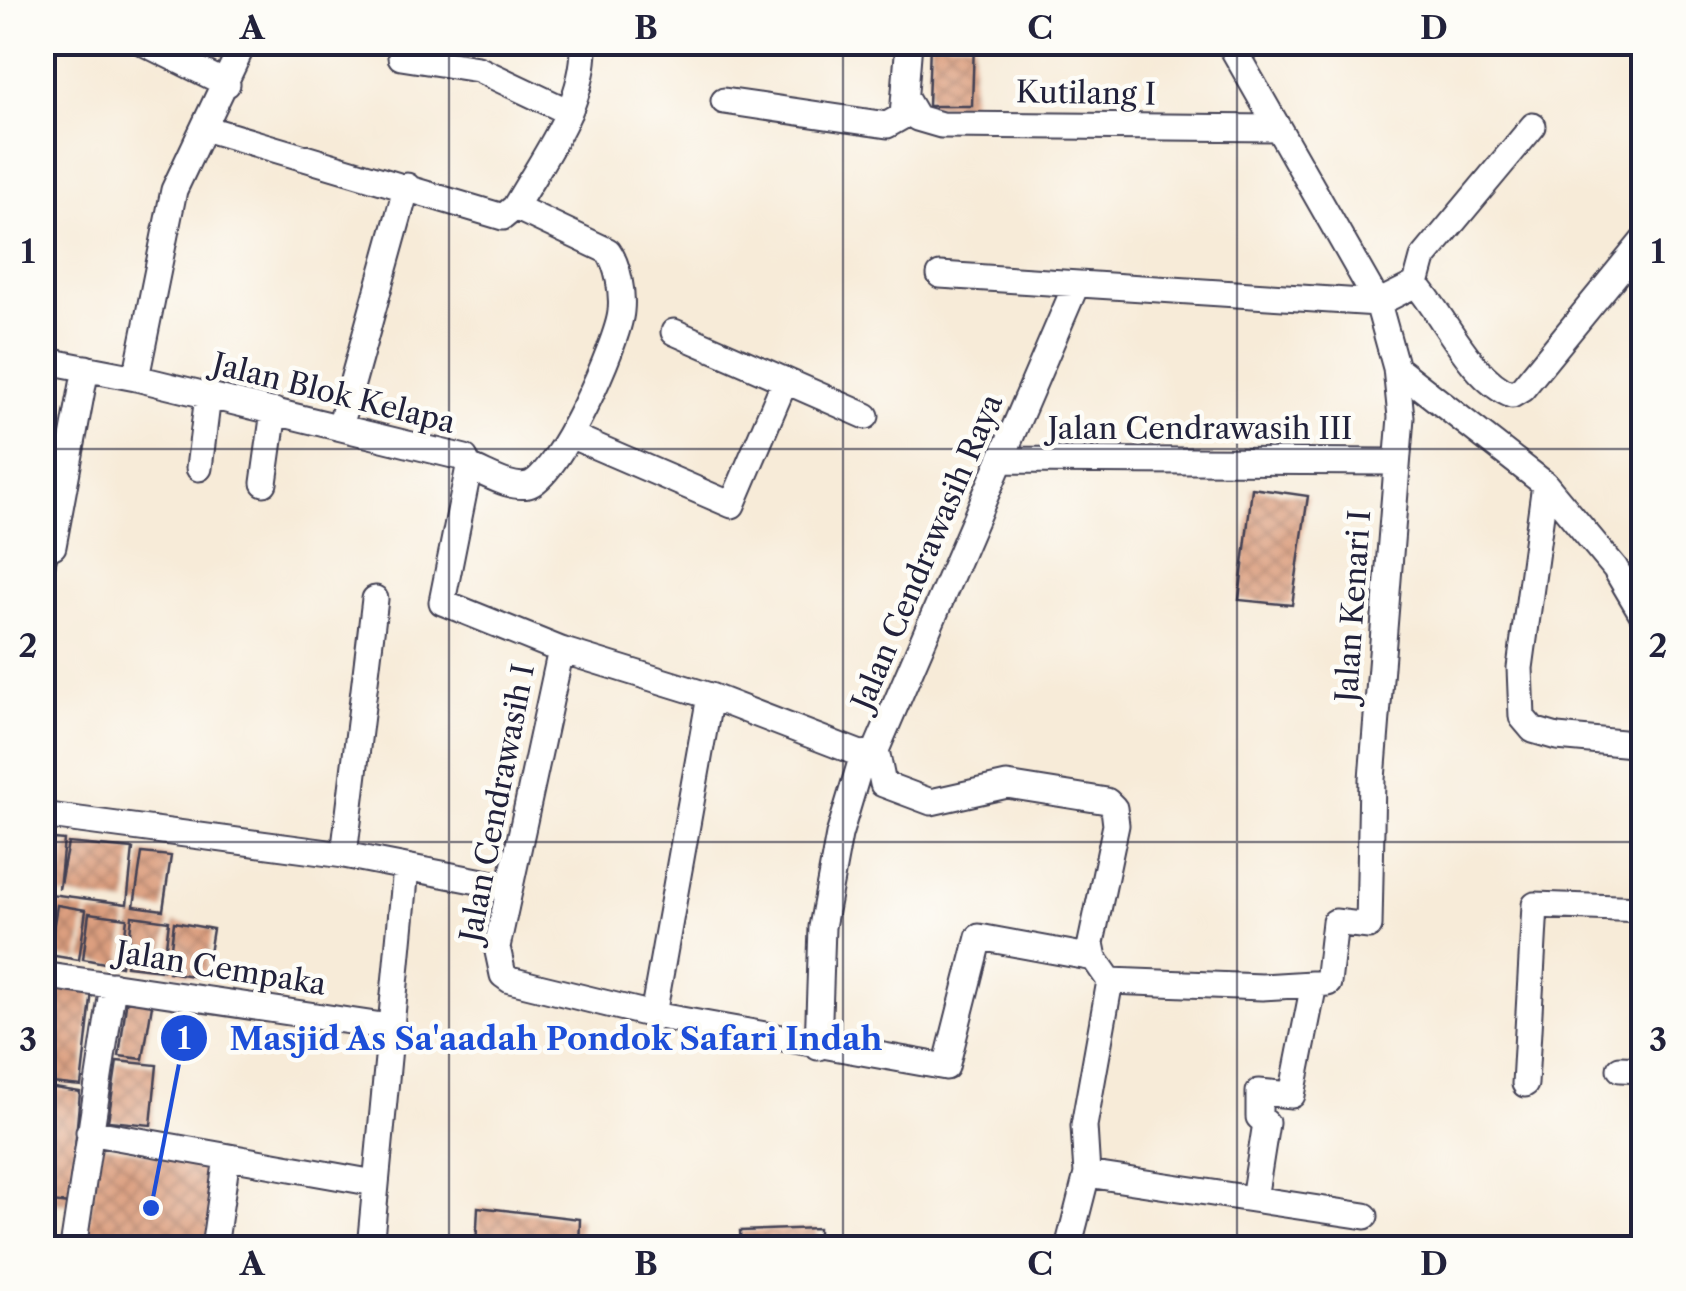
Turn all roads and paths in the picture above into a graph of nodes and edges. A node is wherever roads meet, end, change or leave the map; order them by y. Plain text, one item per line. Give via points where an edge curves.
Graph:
1 (142, 42) edge
2 (244, 42) edge
3 (584, 42) edge
4 (909, 42) edge
5 (1229, 42) edge
6 (401, 57) dead end
7 (227, 84) junction
8 (724, 101) dead end
9 (907, 101) junction
10 (569, 112) junction
11 (1533, 126) dead end
12 (204, 128) junction
13 (1275, 128) junction
14 (407, 186) junction
15 (515, 207) junction
16 (1643, 241) edge
17 (940, 275) dead end
18 (1076, 285) junction
19 (1398, 292) junction
20 (674, 332) dead end
21 (42, 360) edge
22 (86, 368) junction
23 (1396, 368) junction
24 (136, 378) junction
25 (784, 383) junction
26 (208, 396) junction
27 (274, 411) junction
28 (866, 416) dead end
29 (340, 427) junction
30 (572, 436) junction
31 (1004, 460) junction
32 (1395, 462) junction
33 (470, 466) junction
34 (198, 468) dead end
35 (264, 483) dead end
36 (1545, 484) junction
37 (52, 546) joint
38 (42, 591) edge
39 (374, 599) dead end
40 (442, 602) joint
41 (1644, 617) edge
42 (560, 650) junction
43 (710, 696) junction
44 (1644, 746) edge
45 (870, 752) junction
46 (42, 815) edge
47 (344, 855) junction
48 (406, 868) junction
49 (509, 888) junction
50 (1644, 908) edge
51 (1094, 958) junction
52 (42, 975) edge
53 (1110, 981) junction
54 (1314, 984) junction
55 (113, 985) junction
56 (653, 1016) junction
57 (389, 1027) junction
58 (818, 1046) junction
59 (1525, 1084) dead end
60 (88, 1132) junction
61 (227, 1157) junction
62 (1087, 1174) junction
63 (375, 1183) junction
64 (1254, 1198) junction
65 (1365, 1216) dead end
66 (72, 1248) edge
67 (214, 1248) edge
68 (370, 1248) edge
69 (1068, 1248) edge

1 - 7 street
2 - 7 street
3 - 10 street
4 - 9 street
5 - 13 street
6 - 10 street via 478,69
7 - 12 street
8 - 9 street via 887,126 903,116
9 - 13 street, Kutilang I via 917,118 941,125
10 - 15 street
11 - 19 street
12 - 14 street
12 - 24 street via 168,210
13 - 19 street
14 - 15 street via 488,216 504,218
14 - 29 street
15 - 30 street via 608,251 615,265 621,314
16 - 19 street via 1512,395 1462,351 1442,314
17 - 18 street
18 - 19 street
18 - 31 street, Jalan Cendrawasih Raya
19 - 23 street, Jalan Kenari I
20 - 25 street
21 - 22 street, Jalan Blok Kelapa
22 - 24 street, Jalan Blok Kelapa
22 - 37 street
23 - 32 street, Jalan Kenari I via 1401,417
23 - 36 street
24 - 26 street, Jalan Blok Kelapa
25 - 28 street
25 - 30 street via 732,505
26 - 27 street, Jalan Blok Kelapa
26 - 34 street
27 - 29 street, Jalan Blok Kelapa
27 - 35 street
29 - 33 street, Jalan Blok Kelapa via 458,455
30 - 33 street via 529,485
31 - 32 street, Jalan Cendrawasih III
31 - 45 street, Jalan Cendrawasih Raya
32 - 54 street, Jalan Kenari I via 1372,780 1369,926 1335,922 1328,983
33 - 40 street, Jalan Blok Kelapa
36 - 41 street via 1615,568
36 - 44 street via 1520,668 1522,717 1534,730 1557,736
37 - 38 lane
39 - 47 street
40 - 42 street, Jalan Cendrawasih Raya
42 - 43 street, Jalan Cendrawasih Raya
42 - 49 street, Jalan Cendrawasih I
43 - 45 street, Jalan Cendrawasih Raya
43 - 56 street
45 - 51 street via 882,784 931,802 1008,785 1114,808 1090,943
45 - 58 street via 839,836 822,926
46 - 47 street
47 - 48 street
48 - 49 street
48 - 57 street
49 - 56 street, Jalan Cendrawasih I via 497,947 503,975
50 - 59 street via 1536,905
51 - 53 street
51 - 58 street, Jalan Cendrawasih I via 979,937 946,1067
52 - 55 street, Jalan Cempaka
53 - 54 street
53 - 62 street via 1084,1126
54 - 64 street via 1292,1095 1260,1092 1259,1117 1266,1123
55 - 57 street, Jalan Cempaka
55 - 60 street
56 - 58 street, Jalan Cendrawasih I
57 - 63 street
60 - 61 street
60 - 66 street
61 - 63 street
61 - 67 street
62 - 64 street
62 - 69 street
63 - 68 street
64 - 65 street

